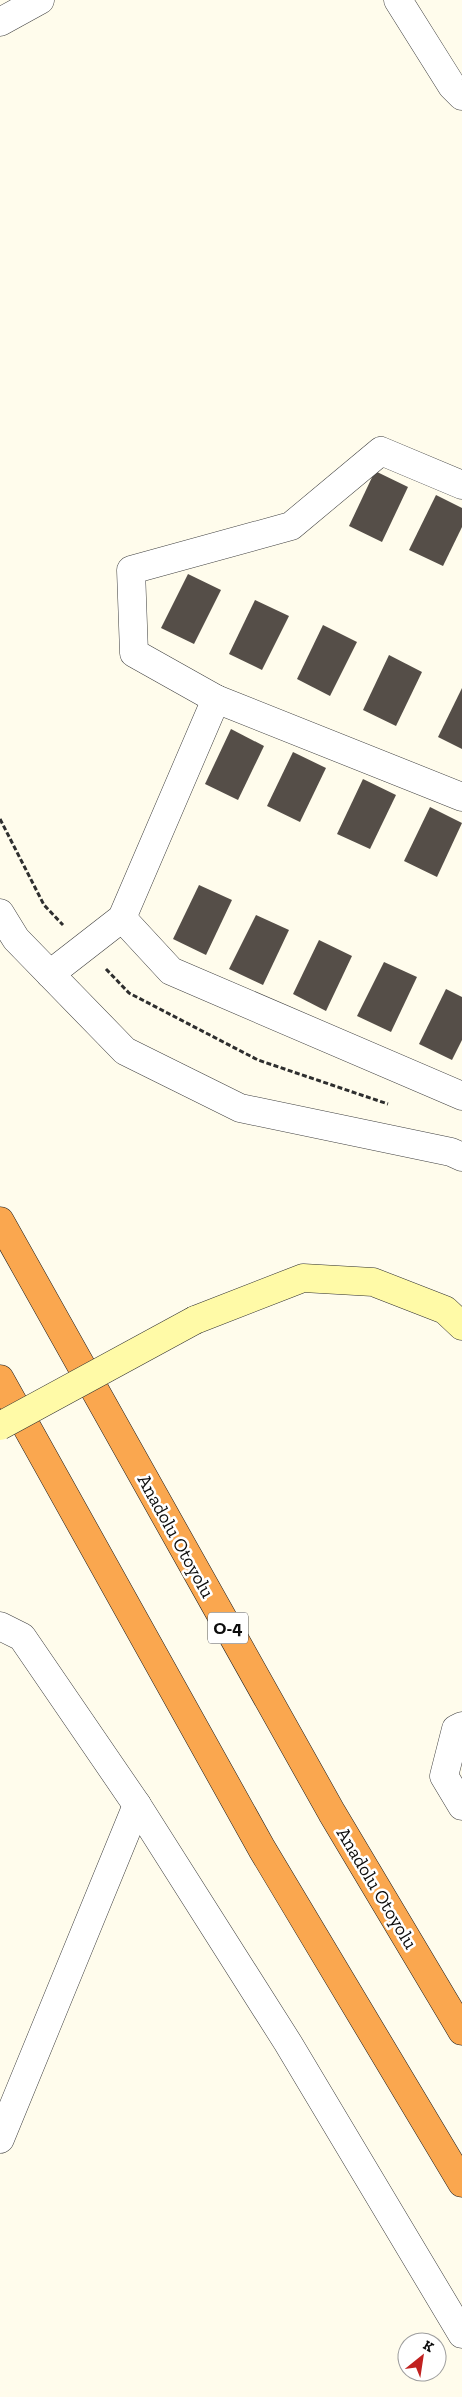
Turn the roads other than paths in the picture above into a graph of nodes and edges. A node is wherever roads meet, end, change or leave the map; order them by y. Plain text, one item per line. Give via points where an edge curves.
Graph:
1 (40, 0) edge
2 (398, 0) edge
3 (0, 22) edge
4 (462, 96) edge
5 (462, 486) edge
6 (216, 699) junction
7 (462, 797) edge
8 (0, 913) edge
9 (122, 918) junction
10 (50, 974) junction
11 (462, 1096) edge
12 (462, 1157) edge
13 (0, 1221) edge
14 (462, 1326) edge
15 (0, 1379) edge
16 (0, 1426) edge
17 (0, 1626) edge
18 (462, 1726) edge
19 (137, 1805) junction
20 (462, 1806) edge
21 (462, 2031) edge
22 (0, 2139) edge
23 (462, 2184) edge
24 (462, 2334) edge

1 - 3 street
2 - 4 street via 452,86
5 - 6 street via 381,452 291,526 130,570 134,653
6 - 7 street
6 - 9 street
8 - 10 street via 16,939
9 - 10 street
9 - 11 street via 172,972
10 - 12 street via 125,1051 240,1108 378,1135
13 - 21 highway, Anadolu Otoyolu / O-4 via 332,1813
14 - 16 street, bridge via 445,1310 373,1282 303,1278 194,1320
15 - 23 highway via 262,1849
17 - 19 street via 22,1637
18 - 20 street via 456,1729 444,1776
19 - 22 street
19 - 24 street via 288,2043

